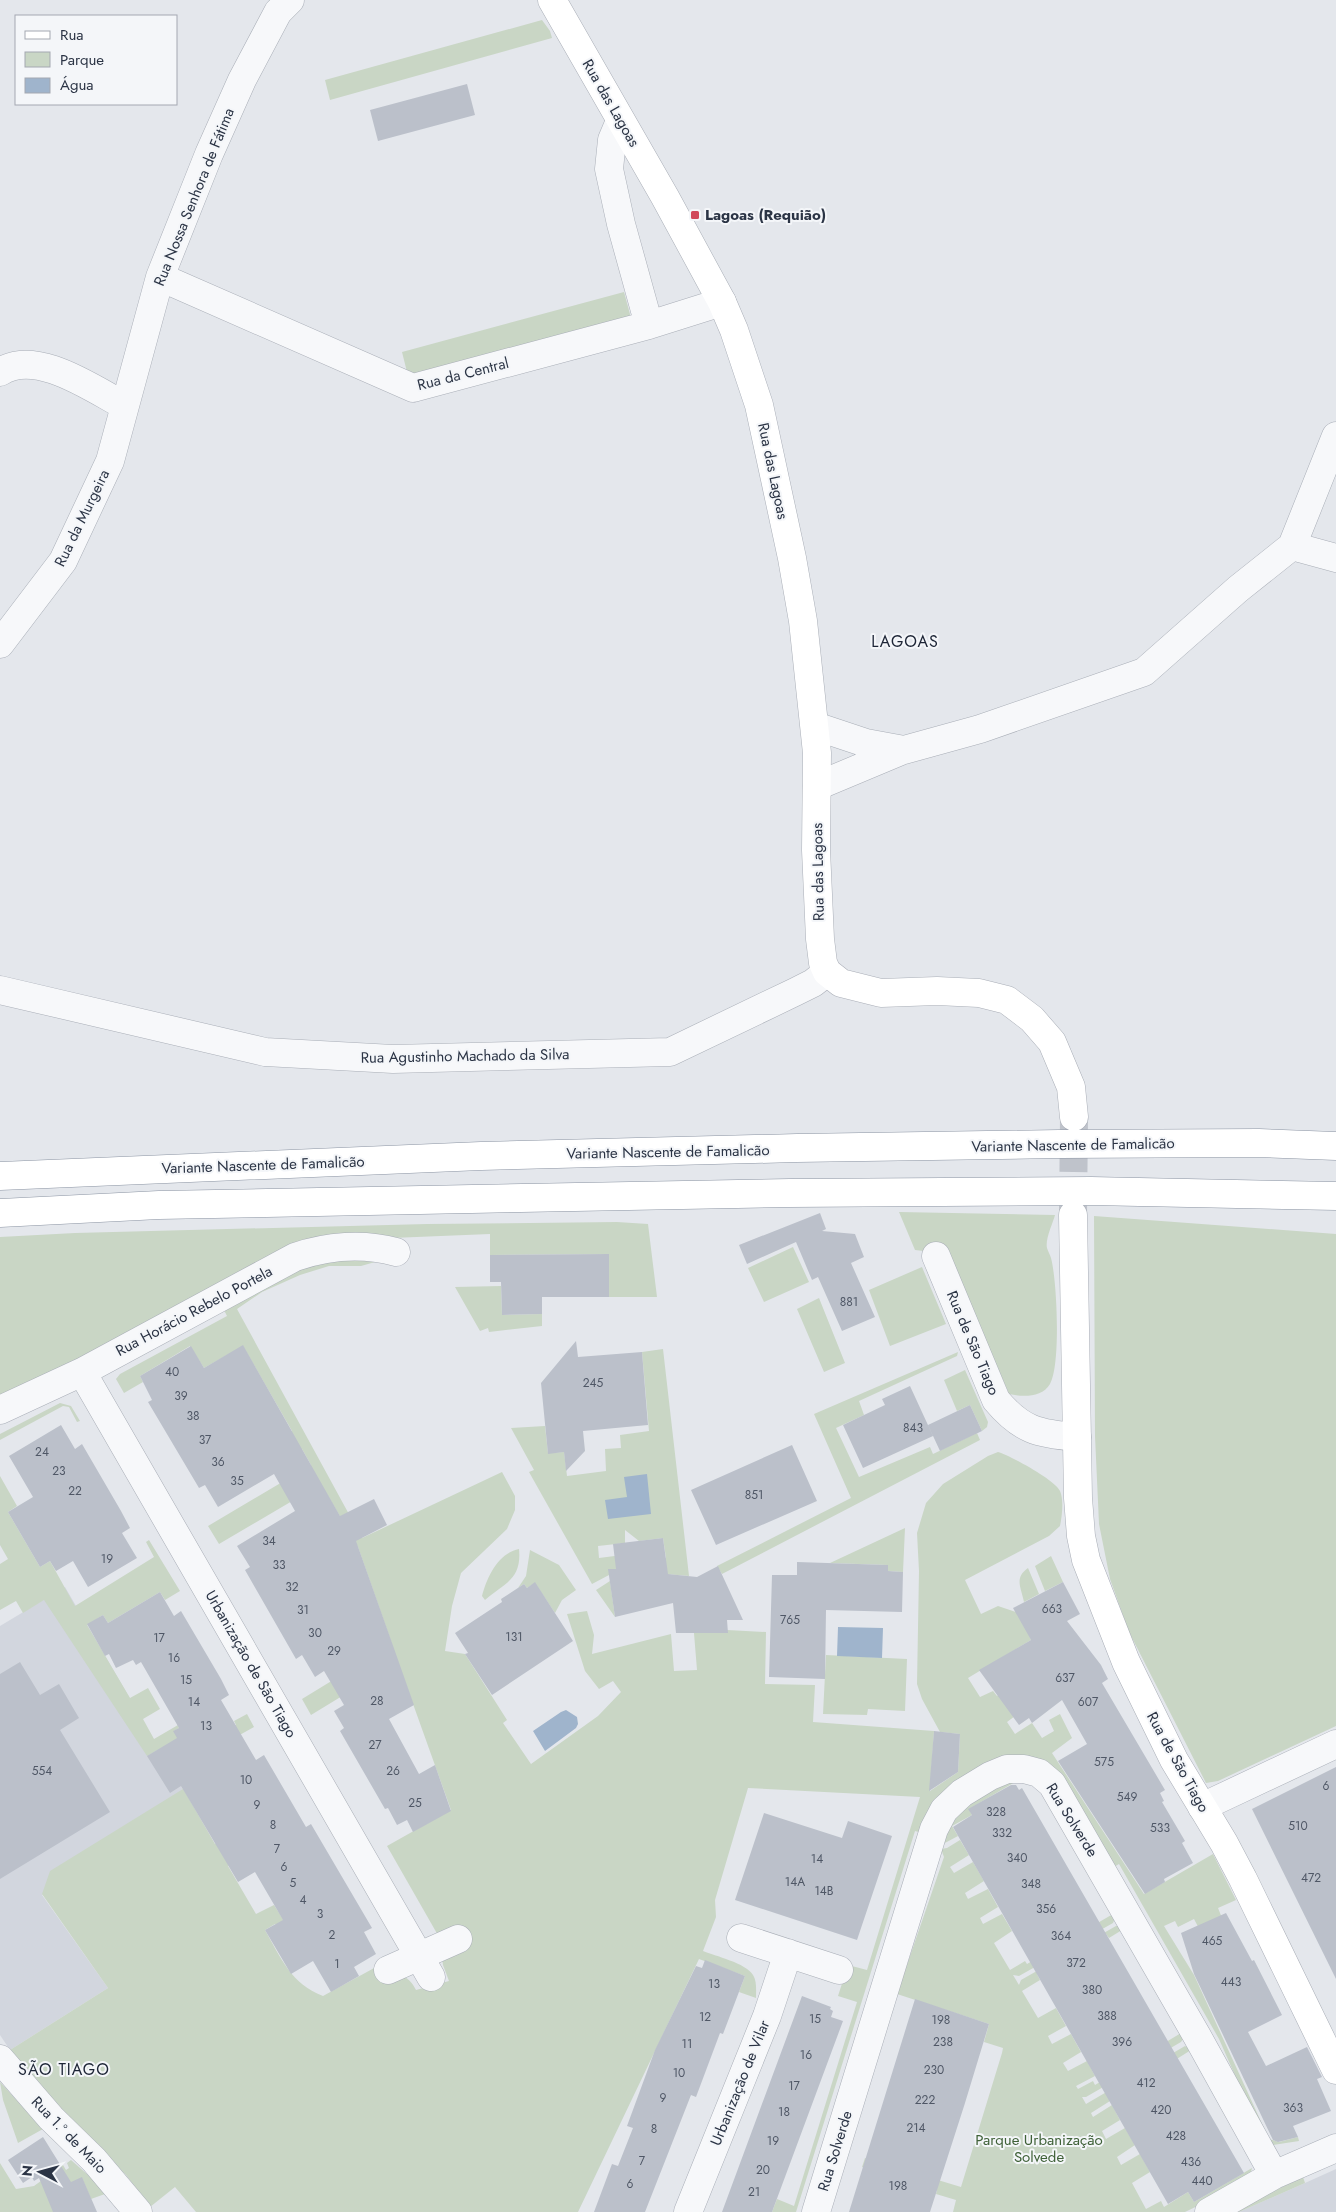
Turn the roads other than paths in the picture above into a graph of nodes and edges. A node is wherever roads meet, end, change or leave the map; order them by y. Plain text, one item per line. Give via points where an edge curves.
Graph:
1 (290, 0) edge
2 (552, 0) edge
3 (620, 121) junction
4 (160, 277) junction
5 (722, 302) junction
6 (649, 325) junction
7 (0, 372) edge
8 (125, 406) junction
9 (1336, 436) edge
10 (1292, 546) junction
11 (1336, 558) edge
12 (0, 644) edge
13 (815, 726) junction
14 (904, 750) junction
15 (817, 786) junction
16 (834, 978) junction
17 (0, 990) edge
18 (1074, 1117) tunnel mouth
19 (1334, 1145) edge
20 (0, 1176) edge
21 (1336, 1196) edge
22 (0, 1213) edge
23 (1073, 1215) tunnel mouth
24 (396, 1252) dead end
25 (936, 1256) dead end
26 (82, 1372) junction
27 (0, 1410) edge
28 (1077, 1437) junction
29 (1336, 1744) edge
30 (1202, 1808) junction
31 (741, 1938) dead end
32 (458, 1939) dead end
33 (788, 1954) junction
34 (426, 1966) junction
35 (388, 1970) dead end
36 (839, 1970) dead end
37 (0, 2060) edge
38 (1336, 2070) edge
39 (1336, 2148) edge
40 (1274, 2175) junction
41 (138, 2212) edge
42 (688, 2212) edge
43 (816, 2212) edge
44 (1210, 2212) edge

1 - 4 street, Rua Nossa Senhora de Fátima via 278,12 242,80
2 - 3 main road, Rua das Lagoas
3 - 5 main road, Rua das Lagoas
3 - 6 street via 612,140 609,170 620,224
4 - 6 street, Rua da Central via 413,388
4 - 8 street, Rua Nossa Senhora de Fátima
5 - 6 street, Rua da Central
5 - 13 main road, Rua das Lagoas via 759,405 803,621
7 - 8 street via 27,363 56,370
8 - 12 street, Rua da Murgeira via 110,460 63,561
9 - 10 street
10 - 11 street
10 - 14 street via 1144,672 980,729
13 - 14 street via 866,744
13 - 15 main road, Rua das Lagoas
14 - 15 street
15 - 16 main road, Rua das Lagoas via 820,939
16 - 17 street, Rua Agustinho Machado da Silva via 813,983 670,1052 393,1059 265,1052
16 - 18 main road via 881,993 980,993 1007,1000 1032,1019 1052,1042 1071,1087
19 - 20 main road, Variante Nascente de Famalicão via 1059,1144 757,1149 480,1156
21 - 22 main road via 1092,1191 790,1193 198,1204
23 - 28 main road, Rua de São Tiago
24 - 26 street, Rua Horácio Rebelo Portela via 335,1247 314,1250
25 - 28 street, Rua de São Tiago via 996,1400 1009,1416 1024,1426
26 - 27 street, Rua Horácio Rebelo Portela
26 - 34 street, Urbanização de São Tiago
28 - 30 main road, Rua de São Tiago via 1078,1498 1086,1560 1134,1680
29 - 30 street
30 - 38 main road, Rua de São Tiago via 1243,1879
31 - 33 street
32 - 34 street
33 - 36 street
33 - 42 street, Urbanização de Vilar via 767,2016
34 - 35 street
37 - 41 street, Rua 1.º de Maio
39 - 40 street
40 - 43 street, Rua Solverde via 1198,2036 1052,1784 1039,1774 1024,1769 1006,1769 962,1794 944,1810 934,1829
40 - 44 street

